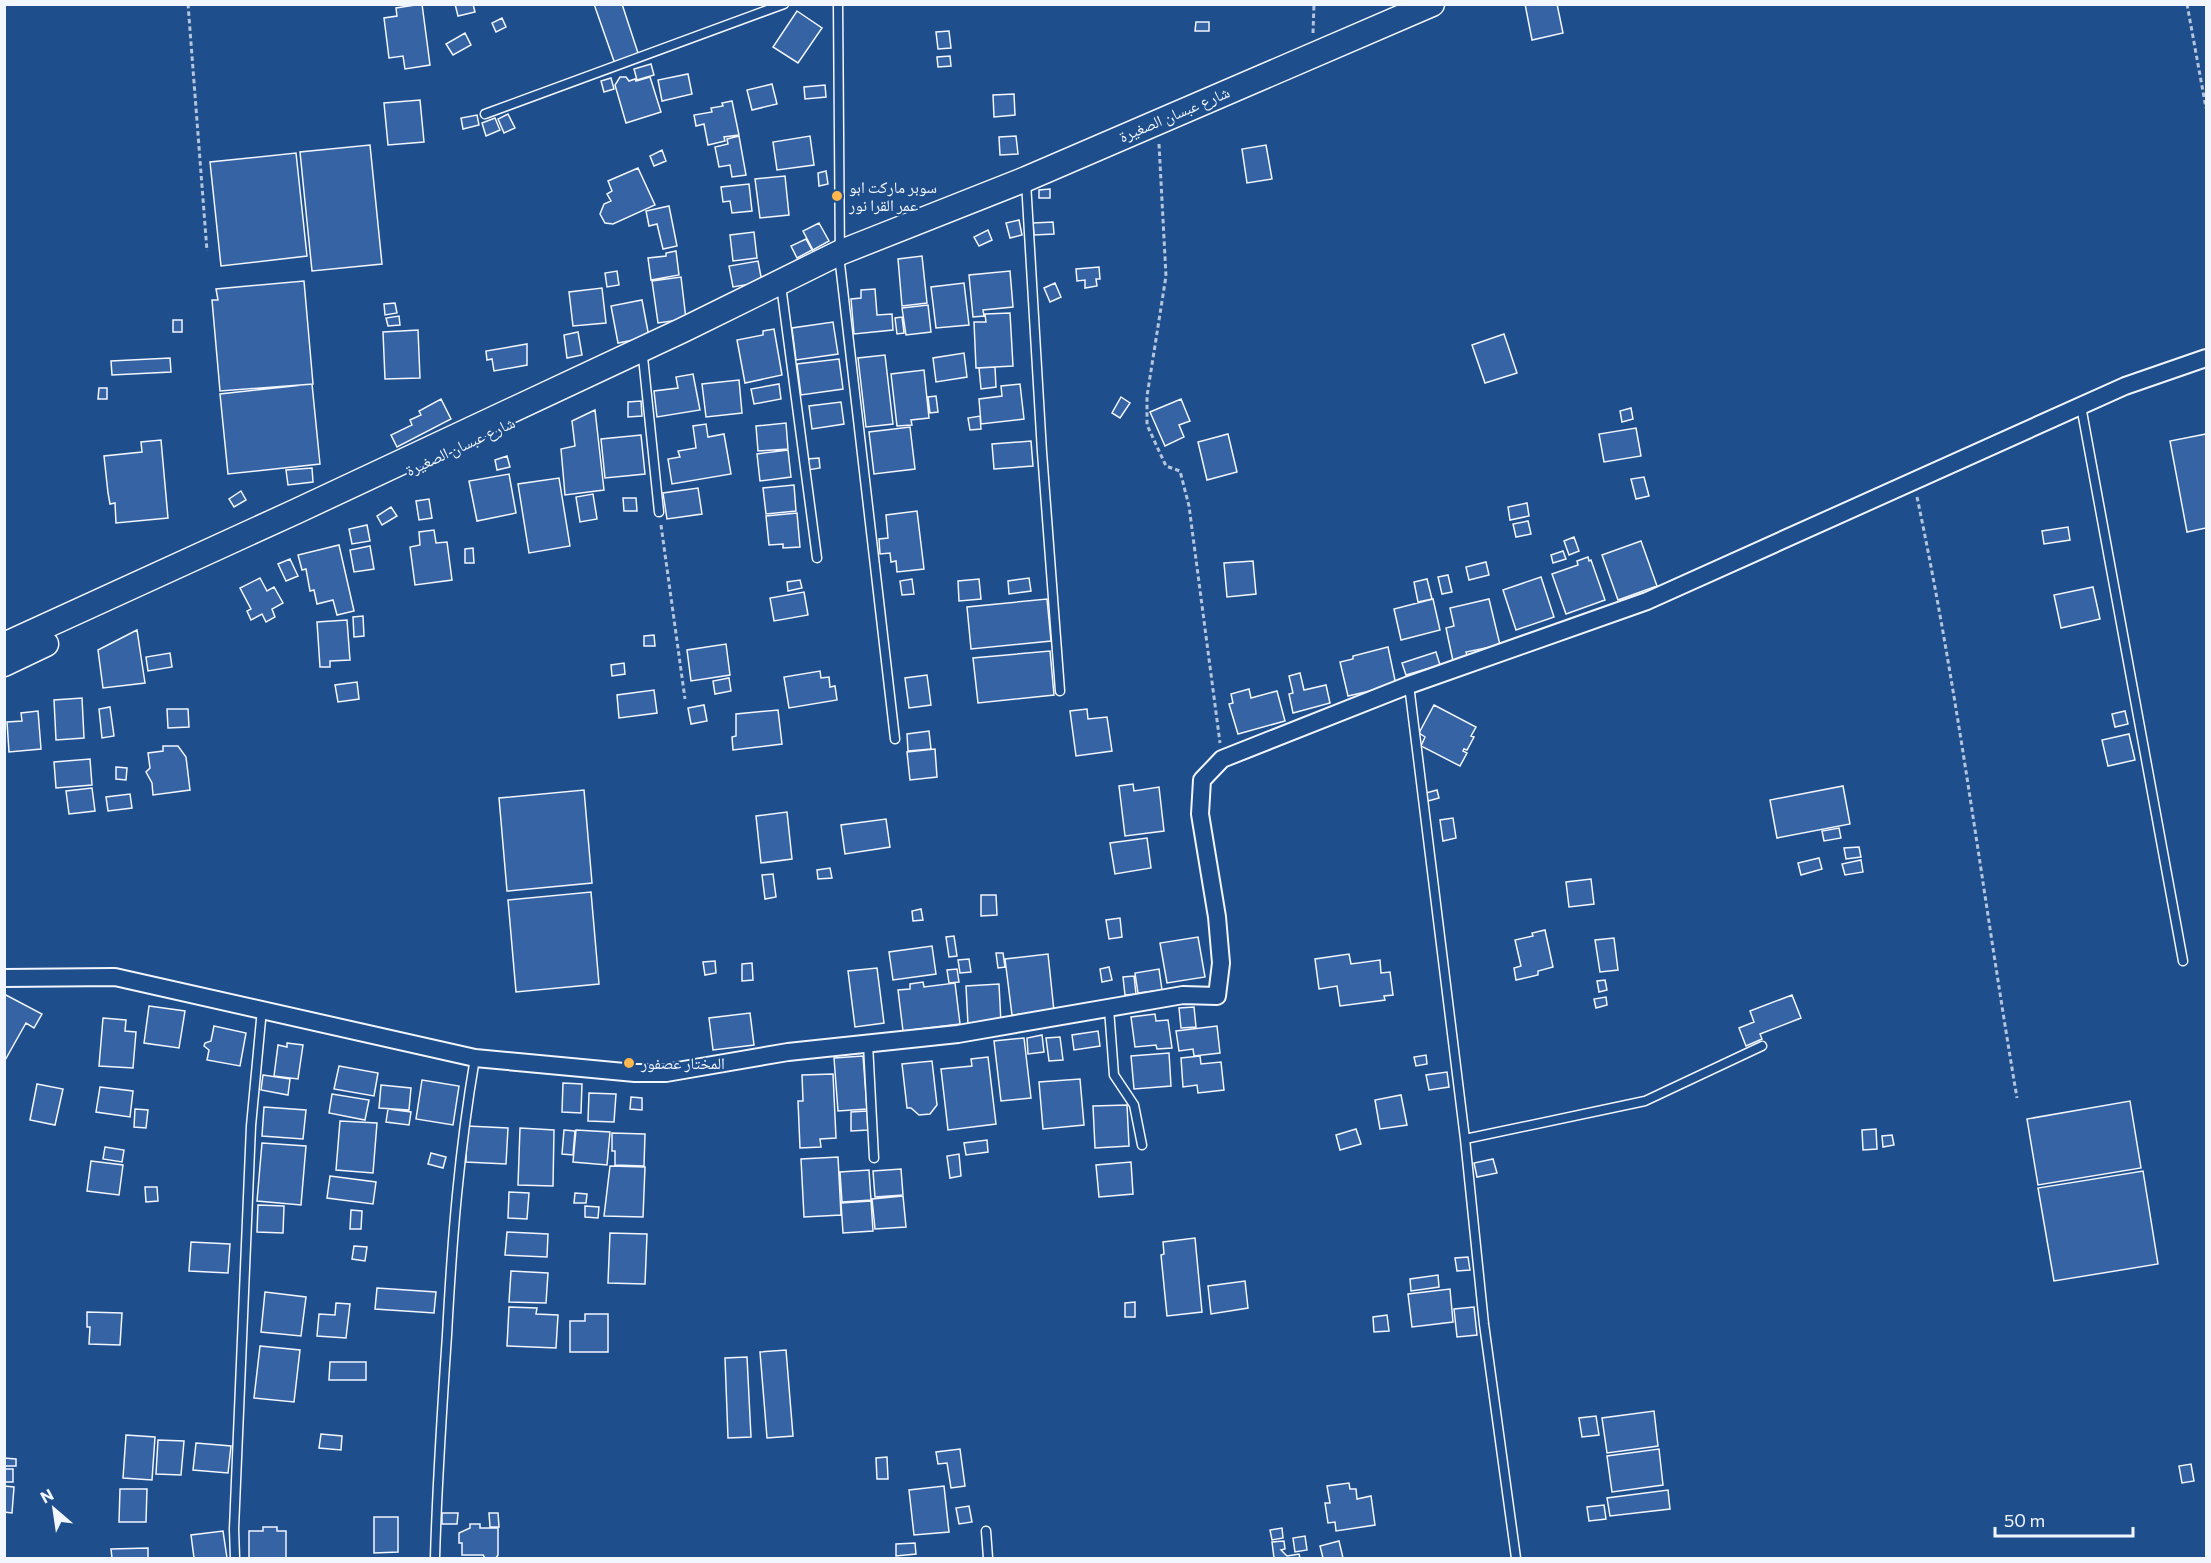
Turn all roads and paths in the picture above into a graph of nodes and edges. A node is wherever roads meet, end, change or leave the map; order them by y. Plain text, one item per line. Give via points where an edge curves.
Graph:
1 (189, 4) edge
2 (784, 4) edge
3 (838, 4) edge
4 (1314, 4) edge
5 (1432, 4) edge
6 (2187, 4) edge
7 (1313, 54) junction
8 (2206, 108) edge
9 (485, 114) dead end
10 (1158, 121) junction
11 (1026, 179) junction
12 (207, 251) dead end
13 (839, 259) junction
14 (782, 293) junction
15 (643, 357) junction
16 (2206, 358) edge
17 (2081, 406) junction
18 (1913, 481) junction
19 (659, 512) joint
20 (818, 558) dead end
21 (4, 645) edge
22 (4, 664) edge
23 (1409, 685) junction
24 (1060, 691) dead end
25 (685, 699) dead end
26 (895, 739) dead end
27 (1222, 759) junction
28 (2183, 962) dead end
29 (4, 978) edge
30 (262, 1009) junction
31 (1109, 1009) junction
32 (868, 1044) junction
33 (1762, 1046) dead end
34 (475, 1058) junction
35 (2017, 1098) dead end
36 (1465, 1139) junction
37 (1142, 1145) dead end
38 (874, 1158) dead end
39 (986, 1531) dead end
40 (234, 1558) edge
41 (435, 1558) edge
42 (988, 1558) edge
43 (1516, 1558) edge

1 - 12 path
2 - 9 lane
3 - 13 lane
4 - 7 path
5 - 7 street, شارع عبسان الصغيرة
6 - 8 path
7 - 10 street, شارع عبسان الصغيرة
10 - 11 street, شارع عبسان الصغيرة
10 - 27 path via 1166,276 1147,396 1147,425 1166,466 1180,471 1190,506
11 - 13 street, شارع عبسان الصغيرة
11 - 24 lane
13 - 14 street, شارع عبسان الصغيرة
13 - 21 street, شارع عبسان الصغيرة
13 - 26 lane
14 - 15 street, شارع عبسان الصغيرة
14 - 20 lane
15 - 19 lane
15 - 22 street, شارع عبسان الصغيرة
16 - 17 street
17 - 18 street
17 - 28 lane
18 - 23 street via 1647,602
18 - 35 path via 1939,599
19 - 25 path
23 - 27 street
23 - 36 lane
27 - 31 street via 1202,780 1200,814 1218,928 1221,963 1217,996 1183,995
29 - 30 street via 115,977
30 - 34 street
30 - 40 lane via 251,1126
31 - 32 street via 958,1034
31 - 37 lane via 1114,1075 1134,1105
32 - 34 street via 789,1052 666,1073
32 - 38 lane
33 - 36 lane via 1645,1101
34 - 41 lane via 453,1220
36 - 43 lane via 1484,1324
39 - 42 lane

